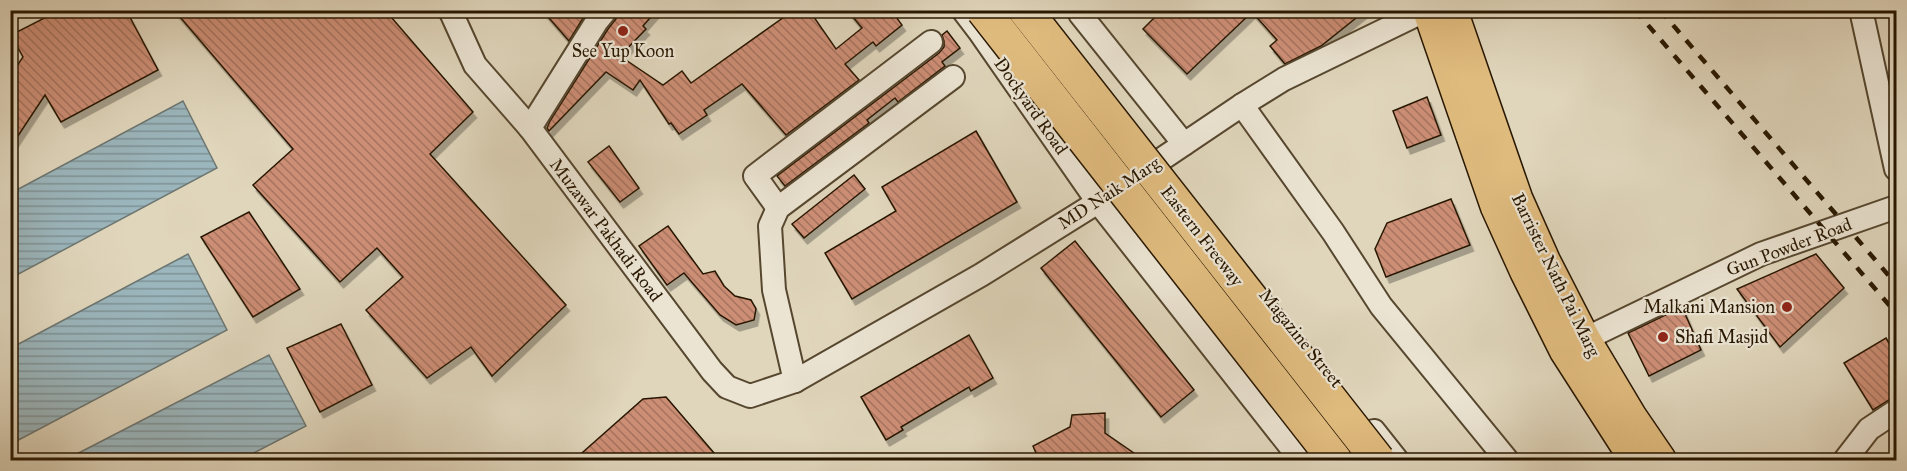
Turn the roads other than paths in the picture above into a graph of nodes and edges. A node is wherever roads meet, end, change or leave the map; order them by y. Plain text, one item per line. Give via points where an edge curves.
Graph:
1 (606, 10) edge
2 (963, 10) edge
3 (983, 10) edge
4 (1025, 10) edge
5 (1042, 10) edge
6 (1084, 10) edge
7 (1427, 10) edge
8 (1452, 10) edge
9 (1862, 10) edge
10 (459, 15) edge
11 (931, 42) dead end
12 (953, 77) dead end
13 (1242, 105) junction
14 (530, 128) junction
15 (1184, 144) junction
16 (1160, 160) junction
17 (1896, 169) edge
18 (1098, 202) junction
19 (1896, 207) edge
20 (778, 208) junction
21 (1585, 339) junction
22 (795, 381) junction
23 (1896, 411) edge
24 (1301, 460) edge
25 (1335, 460) edge
26 (1378, 460) edge
27 (1397, 460) edge
28 (1507, 460) edge
29 (1635, 460) edge
30 (1662, 460) edge
31 (1845, 460) edge

1 - 14 street
2 - 18 street, Dockyard Road
3 - 25 highway, Eastern Freeway, bridge
4 - 26 highway, Eastern Freeway, bridge
5 - 16 street
6 - 15 street via 1080,14
7 - 13 street, MD Naik Marg via 1284,79
7 - 29 main road, Barrister Nath Pai Marg via 1496,207 1525,271 1565,351
8 - 21 main road, Barrister Nath Pai Marg via 1517,198
9 - 17 street
10 - 14 street, Muzawar Pakhadi Road via 475,65
11 - 20 street via 755,176
12 - 20 street
13 - 15 street, MD Naik Marg
13 - 28 street via 1381,306
14 - 22 street, Muzawar Pakhadi Road via 727,387 750,396
15 - 16 street, MD Naik Marg
16 - 18 street, MD Naik Marg
16 - 27 street, Magazine Street
18 - 22 street, MD Naik Marg
18 - 24 street
19 - 21 street, Gun Powder Road via 1761,254
20 - 22 street via 770,226 774,290
21 - 30 main road, Barrister Nath Pai Marg
23 - 31 street via 1869,429

